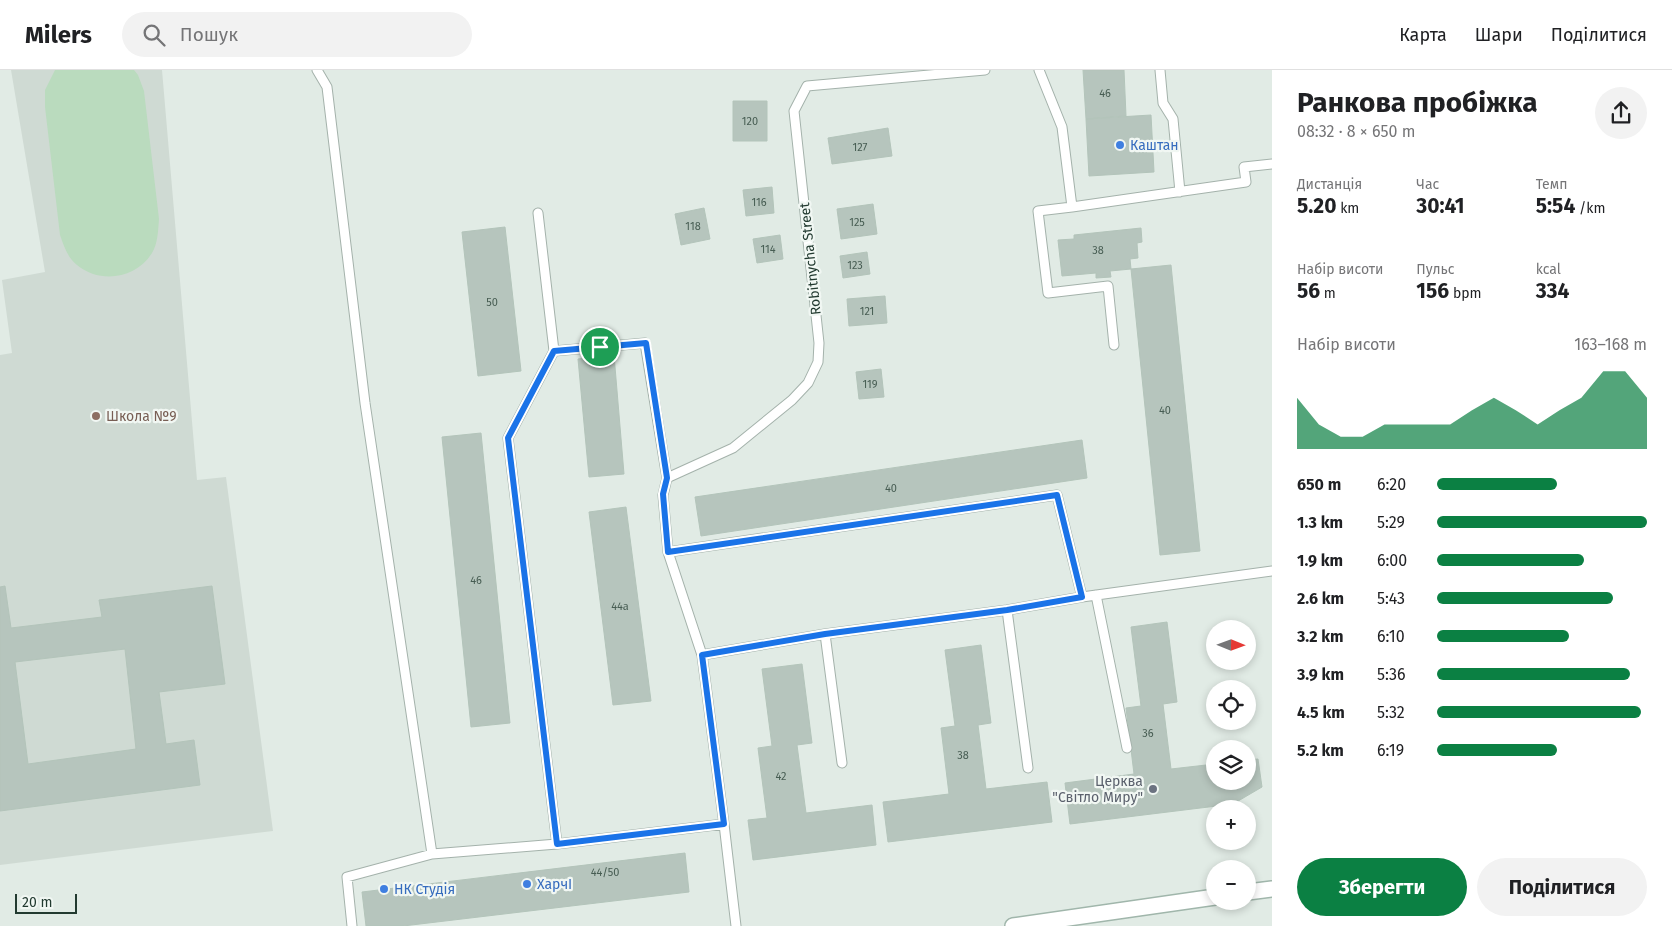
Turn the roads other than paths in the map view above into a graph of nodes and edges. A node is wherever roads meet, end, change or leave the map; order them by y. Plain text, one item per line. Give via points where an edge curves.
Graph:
1 (318, 70) edge
2 (985, 70) edge
3 (1039, 70) edge
4 (1160, 70) edge
5 (1272, 164) edge
6 (1180, 192) junction
7 (1072, 207) junction
8 (538, 213) dead end
9 (1114, 345) dead end
10 (554, 351) junction
11 (667, 478) junction
12 (668, 552) junction
13 (1272, 571) edge
14 (1096, 595) junction
15 (1082, 597) junction
16 (1007, 610) junction
17 (825, 634) junction
18 (702, 655) junction
19 (1127, 748) dead end
20 (842, 763) dead end
21 (1028, 768) dead end
22 (724, 824) junction
23 (557, 844) junction
24 (432, 854) junction
25 (1272, 889) edge
26 (1256, 891) edge
27 (1206, 898) edge
28 (352, 926) edge
29 (736, 926) edge
30 (1013, 926) edge

1 - 24 lane via 327,87 365,403
2 - 11 lane, Robitnycha Street via 807,86 794,111 820,343 818,362 808,383 792,400 733,448
3 - 7 lane via 1062,127
4 - 6 lane via 1163,103 1173,119
5 - 6 lane via 1244,168 1246,182
6 - 7 lane
7 - 9 lane via 1038,211 1048,293 1108,286
8 - 10 lane
10 - 11 lane via 646,343
10 - 23 lane via 508,438
11 - 12 lane via 663,494
12 - 15 lane via 1057,495
12 - 18 lane
13 - 14 lane
14 - 15 lane
14 - 19 lane
15 - 16 lane
16 - 17 lane
16 - 21 lane
17 - 18 lane
17 - 20 lane
18 - 22 lane
22 - 23 lane
22 - 29 lane
23 - 24 lane
24 - 28 lane via 347,877
25 - 26 street
27 - 30 street

